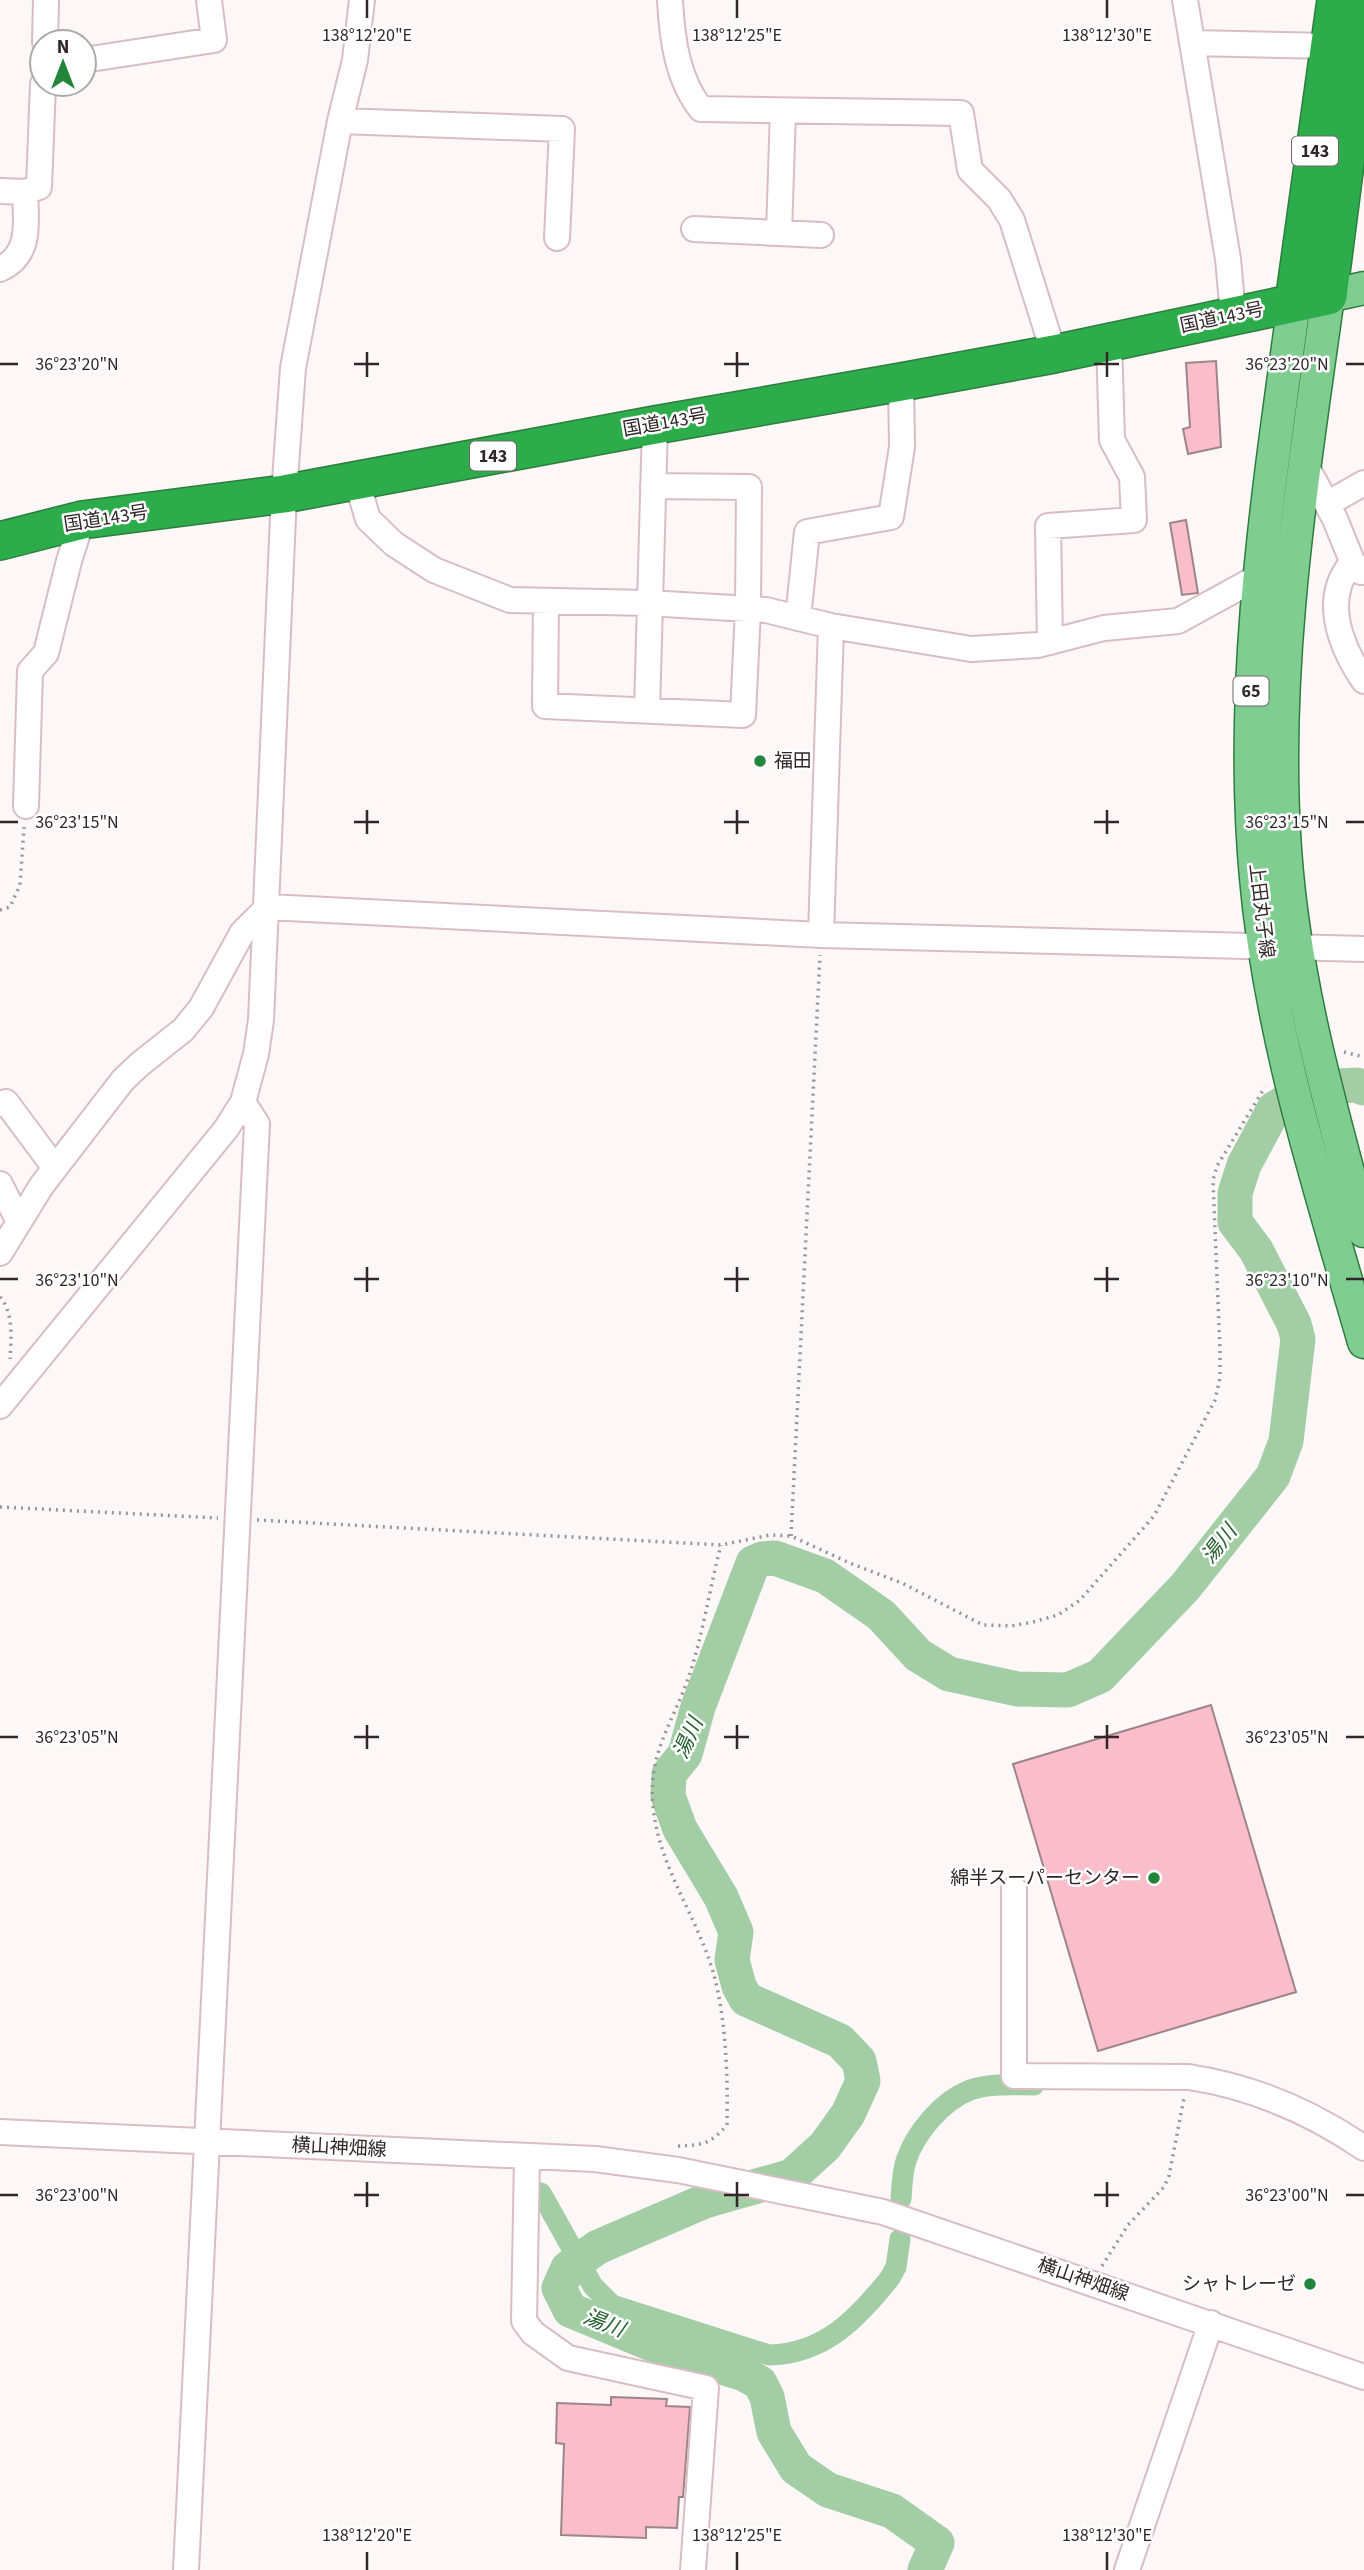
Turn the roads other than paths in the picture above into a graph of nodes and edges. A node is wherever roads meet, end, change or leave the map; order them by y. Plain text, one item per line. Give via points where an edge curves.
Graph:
1 (46, 0) edge
2 (209, 0) edge
3 (362, 0) edge
4 (670, 0) edge
5 (1185, 0) edge
6 (1336, 0) edge
7 (45, 28) edge
8 (1354, 39) edge
9 (1192, 43) junction
10 (98, 58) edge
11 (42, 98) edge
12 (783, 111) junction
13 (340, 121) junction
14 (0, 191) edge
15 (25, 192) junction
16 (694, 229) dead end
17 (779, 233) junction
18 (821, 235) dead end
19 (557, 238) dead end
20 (0, 269) edge
21 (1364, 288) edge
22 (1311, 299) junction
23 (1233, 314) junction
24 (1110, 342) junction
25 (1054, 354) junction
26 (901, 382) junction
27 (654, 425) junction
28 (1305, 464) junction
29 (357, 482) junction
30 (1364, 483) edge
31 (653, 486) junction
32 (284, 494) junction
33 (1327, 504) junction
34 (82, 520) junction
35 (0, 541) edge
36 (1360, 570) edge
37 (1258, 577) junction
38 (546, 601) junction
39 (648, 603) junction
40 (748, 609) junction
41 (798, 618) junction
42 (831, 626) junction
43 (1050, 642) junction
44 (1364, 681) edge
45 (647, 710) junction
46 (26, 806) road end
47 (268, 906) junction
48 (821, 935) junction
49 (1265, 946) junction
50 (1297, 947) junction
51 (1364, 949) edge
52 (243, 1102) junction
53 (0, 1104) edge
54 (55, 1168) junction
55 (0, 1184) edge
56 (19, 1222) junction
57 (1364, 1231) edge
58 (0, 1253) edge
59 (1364, 1342) edge
60 (5, 1400) edge
61 (1014, 1889) dead end
62 (0, 2132) edge
63 (208, 2141) junction
64 (1364, 2148) edge
65 (527, 2157) junction
66 (1211, 2323) junction
67 (1364, 2377) edge
68 (186, 2570) edge
69 (693, 2570) edge
70 (1127, 2570) edge

1 - 7 street
2 - 10 street via 214,40
3 - 13 street via 355,60
4 - 12 street via 675,48 688,93 701,109
5 - 9 street
6 - 8 highway, 143
8 - 9 street
8 - 22 highway, 143
9 - 23 street
11 - 15 street via 39,187
12 - 17 street
12 - 25 street via 961,113 970,170 999,198 1012,220
13 - 19 street via 562,129
13 - 32 street via 293,368
14 - 15 street
15 - 20 street via 26,240 11,264
16 - 17 street
17 - 18 street
21 - 22 main road
22 - 23 highway, 国道143号 / 143
22 - 28 main road, 上田丸子線 / 65
22 - 37 main road, 上田丸子線 / 65
23 - 24 highway, 国道143号 / 143
24 - 25 highway, 国道143号 / 143
24 - 43 street via 1112,440 1132,477 1134,520 1048,526
25 - 26 highway, 国道143号 / 143
26 - 27 highway, 国道143号 / 143
26 - 41 street via 902,447 891,517 807,532
27 - 29 highway, 国道143号 / 143
27 - 31 street
28 - 33 street
28 - 50 main road, 上田丸子線 / 65 via 1289,606 1284,706 1285,847
29 - 32 highway, 国道143号 / 143
29 - 38 street via 368,519 394,544 434,570 510,600
30 - 33 street
31 - 39 street
31 - 40 street via 749,487
32 - 34 highway, 国道143号 / 143
32 - 47 street
33 - 36 street
34 - 35 highway, 国道143号 / 143
34 - 46 street via 46,653 30,671
36 - 44 street via 1339,585 1336,609 1343,643
37 - 43 street via 1178,621 1104,628
37 - 49 main road, 上田丸子線 / 65 via 1250,778
38 - 39 street
38 - 45 street via 545,706
39 - 40 street
39 - 45 street
40 - 41 street
40 - 45 street via 743,715
41 - 42 street
42 - 43 street via 971,649
42 - 48 street
47 - 48 street
47 - 52 street via 261,1020
47 - 54 street via 242,933 201,1008 183,1030 123,1080
48 - 49 street
49 - 50 street
49 - 59 main road, 上田丸子線 / 65 via 1289,1075
50 - 51 street
50 - 57 main road, 上田丸子線 / 65 via 1320,1067
52 - 60 street via 226,1129
52 - 63 street via 257,1124
53 - 54 street via 6,1102
54 - 56 street
55 - 56 street
56 - 58 street
61 - 64 street via 1014,2076 1218,2081 1304,2111
62 - 63 street, 横山神畑線
63 - 65 street, 横山神畑線
63 - 68 street
65 - 66 street, 横山神畑線 via 595,2159 670,2169 883,2212
65 - 69 street via 524,2320 533,2333 568,2358 706,2388
66 - 67 street, 横山神畑線
66 - 70 street

